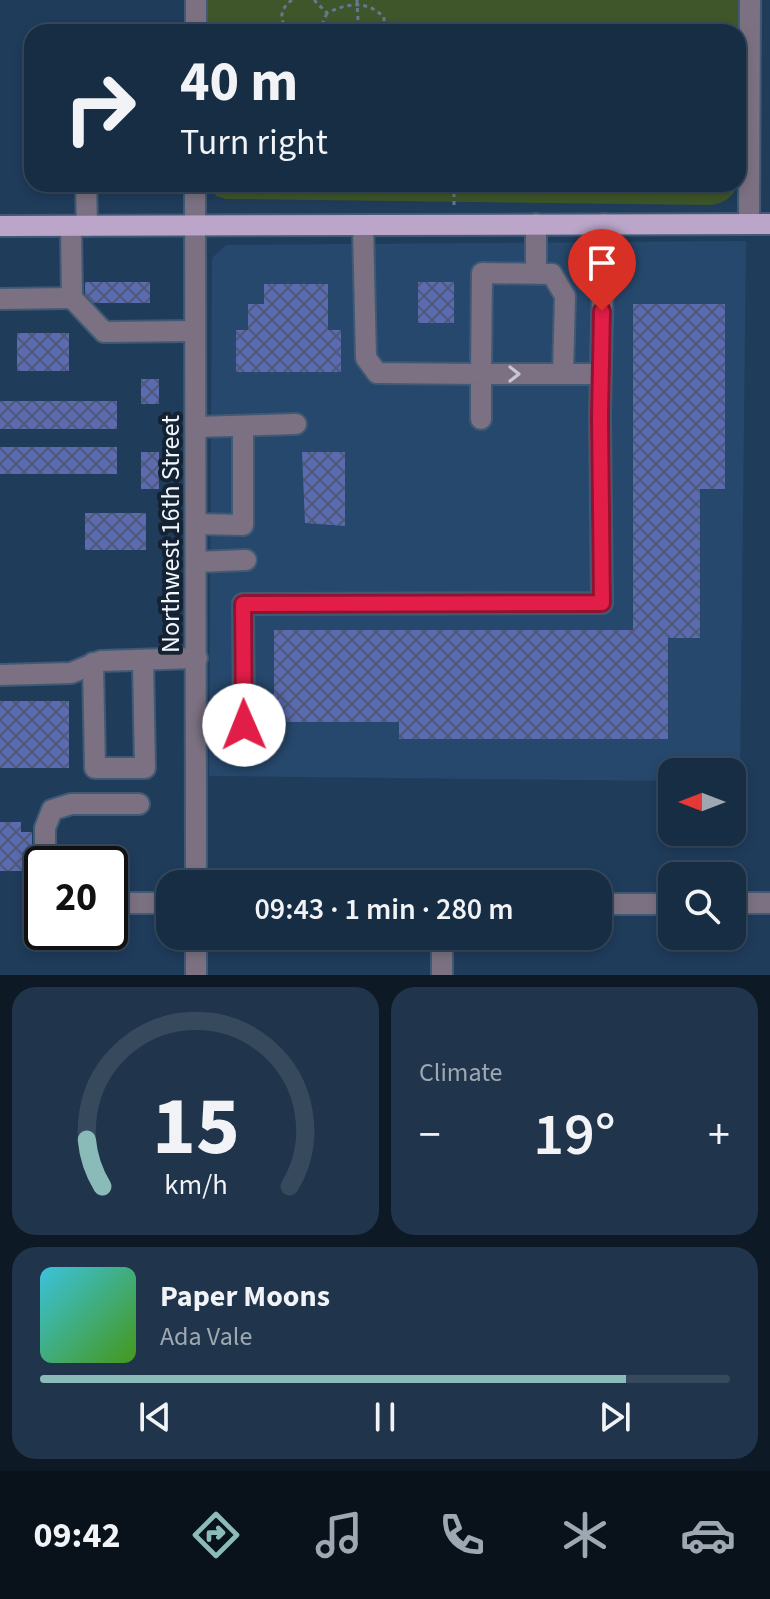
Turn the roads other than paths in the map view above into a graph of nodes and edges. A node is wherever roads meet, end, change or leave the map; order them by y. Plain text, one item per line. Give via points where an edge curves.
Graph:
1 (196, 0) edge
2 (750, 0) edge
3 (196, 24) edge
4 (85, 192) edge
5 (195, 192) edge
6 (536, 224) junction
7 (604, 224) junction
8 (760, 224) edge
9 (0, 226) edge
10 (79, 226) junction
11 (195, 226) junction
12 (363, 226) junction
13 (544, 274) junction
14 (72, 298) junction
15 (0, 299) edge
16 (195, 331) junction
17 (481, 374) junction
18 (563, 374) junction
19 (601, 374) junction
20 (481, 419) dead end
21 (296, 424) dead end
22 (243, 426) junction
23 (196, 427) junction
24 (196, 524) junction
25 (246, 560) dead end
26 (196, 562) junction
27 (197, 658) junction
28 (143, 660) junction
29 (93, 663) junction
30 (0, 675) edge
31 (244, 725) dead end
32 (139, 804) dead end
33 (45, 846) edge
34 (196, 870) edge
35 (128, 903) edge
36 (156, 903) edge
37 (746, 903) edge
38 (770, 903) edge
39 (612, 904) edge
40 (658, 904) edge
41 (196, 950) edge
42 (442, 950) edge
43 (196, 975) edge
44 (442, 975) edge

1 - 3 street
2 - 8 street
4 - 10 street
5 - 11 street, Northwest 16th Street
6 - 7 main road
6 - 12 main road
6 - 13 street
7 - 8 main road
7 - 19 street
9 - 10 main road
10 - 11 main road
10 - 14 street
11 - 12 main road
11 - 16 street, Northwest 16th Street
12 - 17 street via 366,358 377,373
13 - 17 street via 482,273
13 - 18 street via 565,296
14 - 15 street
14 - 16 street via 104,332
16 - 23 street, Northwest 16th Street
17 -> 18 street
17 - 20 street
18 - 19 street
19 - 31 street via 602,603 243,604
21 - 22 street
22 - 23 street
22 - 24 street via 243,525
23 - 24 street, Northwest 16th Street
24 - 26 street, Northwest 16th Street
25 - 26 street
26 - 27 street, Northwest 16th Street
27 - 28 street
27 - 34 street, Northwest 16th Street
28 - 29 street
28 - 29 street via 145,768 95,768
29 - 30 street via 71,673
32 - 33 street via 71,804 52,810
35 - 36 street
37 - 38 street
39 - 40 street
41 - 43 street
42 - 44 street

